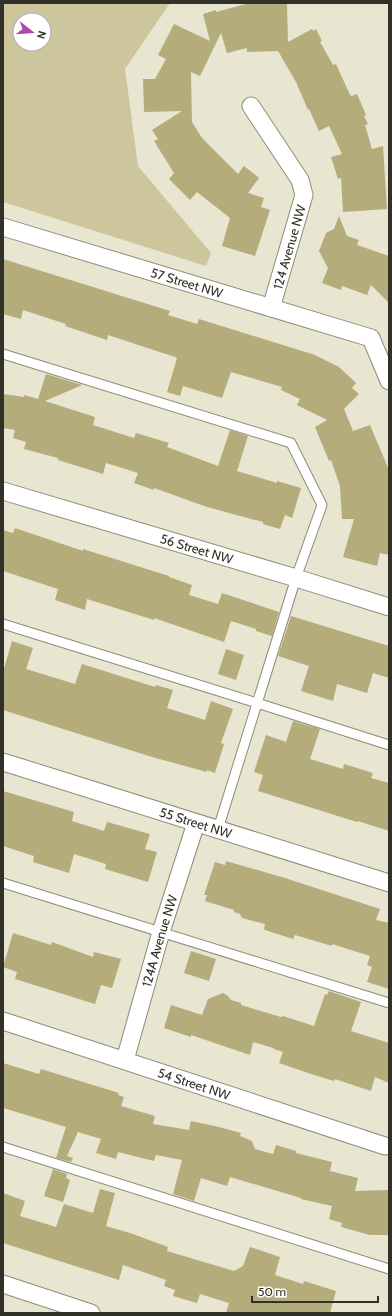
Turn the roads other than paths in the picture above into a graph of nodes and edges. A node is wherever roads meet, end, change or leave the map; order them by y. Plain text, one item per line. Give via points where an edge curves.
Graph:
1 (251, 106) dead end
2 (3, 227) edge
3 (271, 308) junction
4 (3, 354) edge
5 (389, 381) edge
6 (3, 491) edge
7 (296, 578) junction
8 (389, 607) edge
9 (3, 624) edge
10 (257, 703) junction
11 (389, 745) edge
12 (3, 762) edge
13 (196, 822) junction
14 (218, 829) junction
15 (3, 882) edge
16 (389, 883) edge
17 (161, 932) junction
18 (389, 1003) edge
19 (3, 1021) edge
20 (125, 1060) junction
21 (385, 1146) dead end
22 (3, 1147) edge
23 (389, 1270) edge
24 (3, 1284) edge
25 (91, 1313) edge

1 - 3 street, 124 Avenue NW via 300,180 304,195
2 - 3 street, 57 Street NW
3 - 5 street, 57 Street NW via 371,338
4 - 7 lane via 292,443 322,505
6 - 7 street, 56 Street NW
7 - 8 street, 56 Street NW
7 - 10 lane
9 - 10 lane
10 - 11 lane
10 - 14 lane
12 - 13 street, 55 Street NW
13 - 14 street, 55 Street NW
13 - 17 street, 124A Avenue NW
14 - 16 street, 55 Street NW
15 - 17 lane
17 - 18 lane
17 - 20 street, 124A Avenue NW
19 - 20 street, 54 Street NW
20 - 21 street, 54 Street NW
22 - 23 lane
24 - 25 street

